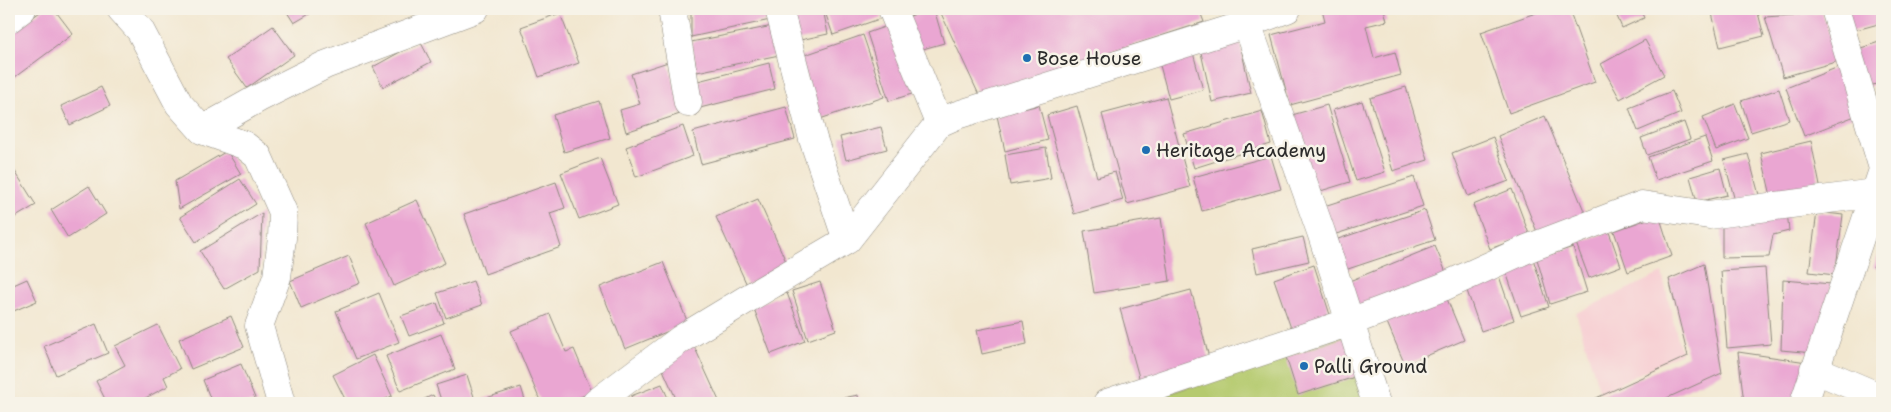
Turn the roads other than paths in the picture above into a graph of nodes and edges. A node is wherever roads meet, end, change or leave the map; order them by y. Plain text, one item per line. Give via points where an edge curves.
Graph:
1 (22, 9) edge
2 (121, 9) edge
3 (475, 9) edge
4 (675, 9) edge
5 (779, 9) edge
6 (892, 9) edge
7 (1287, 9) edge
8 (1834, 9) edge
9 (9, 19) edge
10 (1247, 24) junction
11 (688, 104) dead end
12 (939, 123) junction
13 (202, 130) junction
14 (1882, 164) edge
15 (1878, 183) edge
16 (847, 240) junction
17 (1350, 322) junction
18 (1814, 369) junction
19 (1882, 398) edge
20 (281, 403) edge
21 (596, 403) edge
22 (1107, 403) edge
23 (1376, 403) edge
24 (1804, 403) edge

1 - 9 street
2 - 13 street via 140,30 179,104
3 - 13 street via 325,65
4 - 11 street via 673,15
5 - 16 street via 813,138
6 - 12 street
7 - 10 street
8 - 14 street
10 - 12 street
10 - 17 street
12 - 16 street
13 - 20 street via 244,146 258,156 283,212 277,277 259,326
15 - 17 street via 1709,215 1642,205
15 - 18 street
16 - 21 street via 681,340
17 - 22 street
17 - 23 street
18 - 19 street
18 - 24 street

